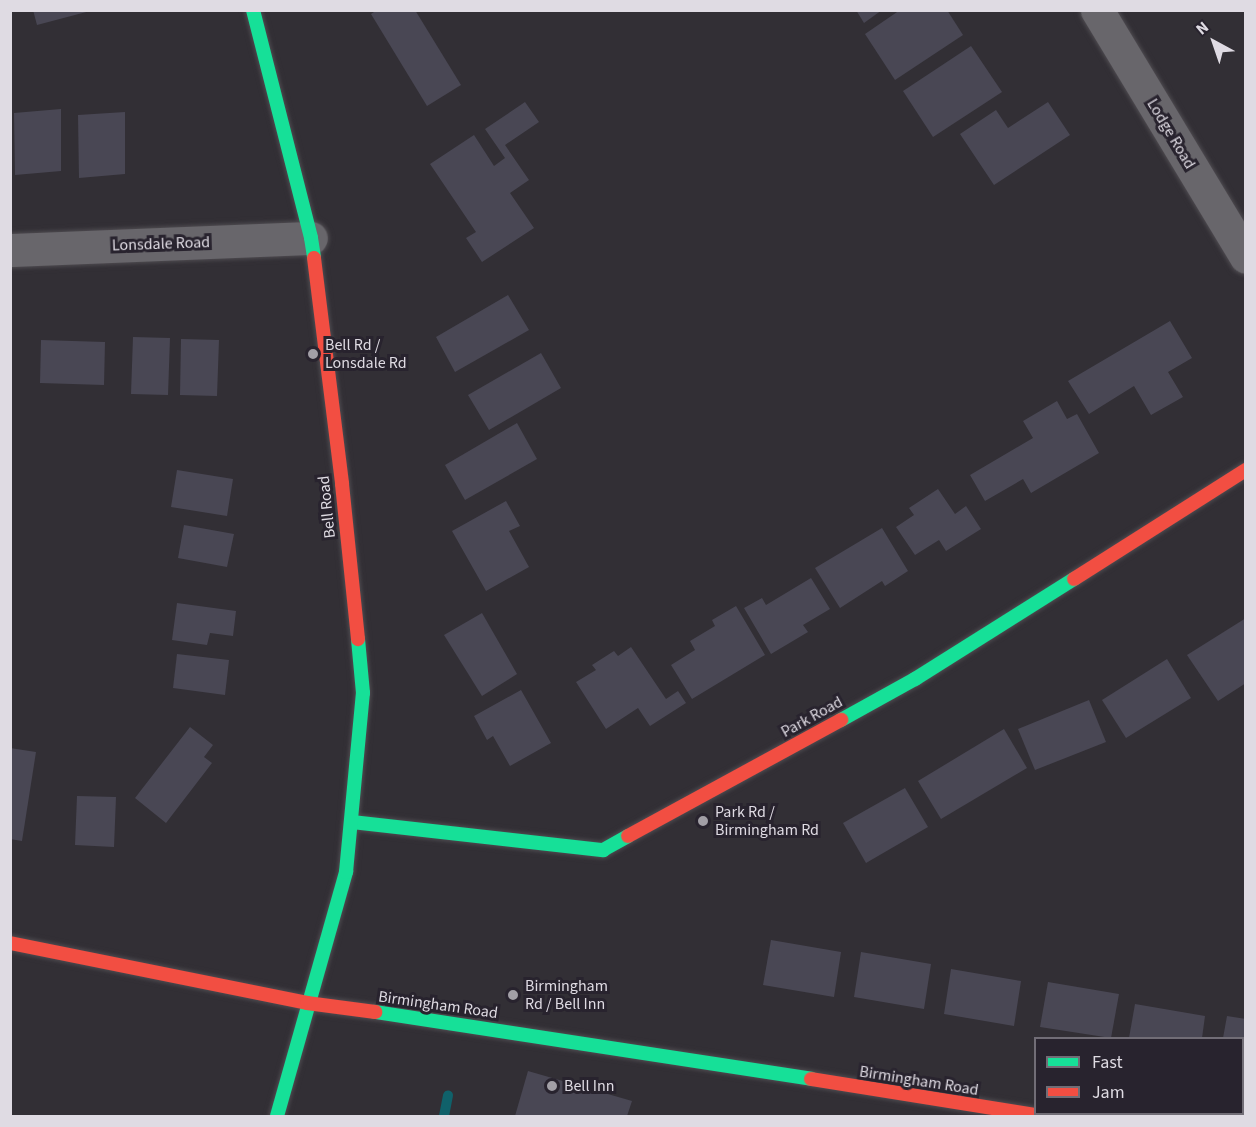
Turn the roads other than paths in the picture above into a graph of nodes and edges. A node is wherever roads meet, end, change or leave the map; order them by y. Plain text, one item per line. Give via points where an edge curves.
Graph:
1 (253, 10) edge
2 (1097, 10) edge
3 (311, 238) junction
4 (10, 250) edge
5 (1245, 257) edge
6 (1245, 470) edge
7 (352, 822) junction
8 (10, 943) edge
9 (307, 1003) junction
10 (1034, 1115) edge
11 (277, 1116) edge

1 - 3 main road, Bell Road
2 - 5 street, Lodge Road
3 - 4 street, Lonsdale Road
3 - 7 main road, Bell Road via 363,693
6 - 7 main road, Park Road via 915,679 603,850
7 - 9 main road, Bell Road via 346,872
8 - 9 main road, Birmingham Road
9 - 10 main road, Birmingham Road
9 - 11 main road, Bell Road

